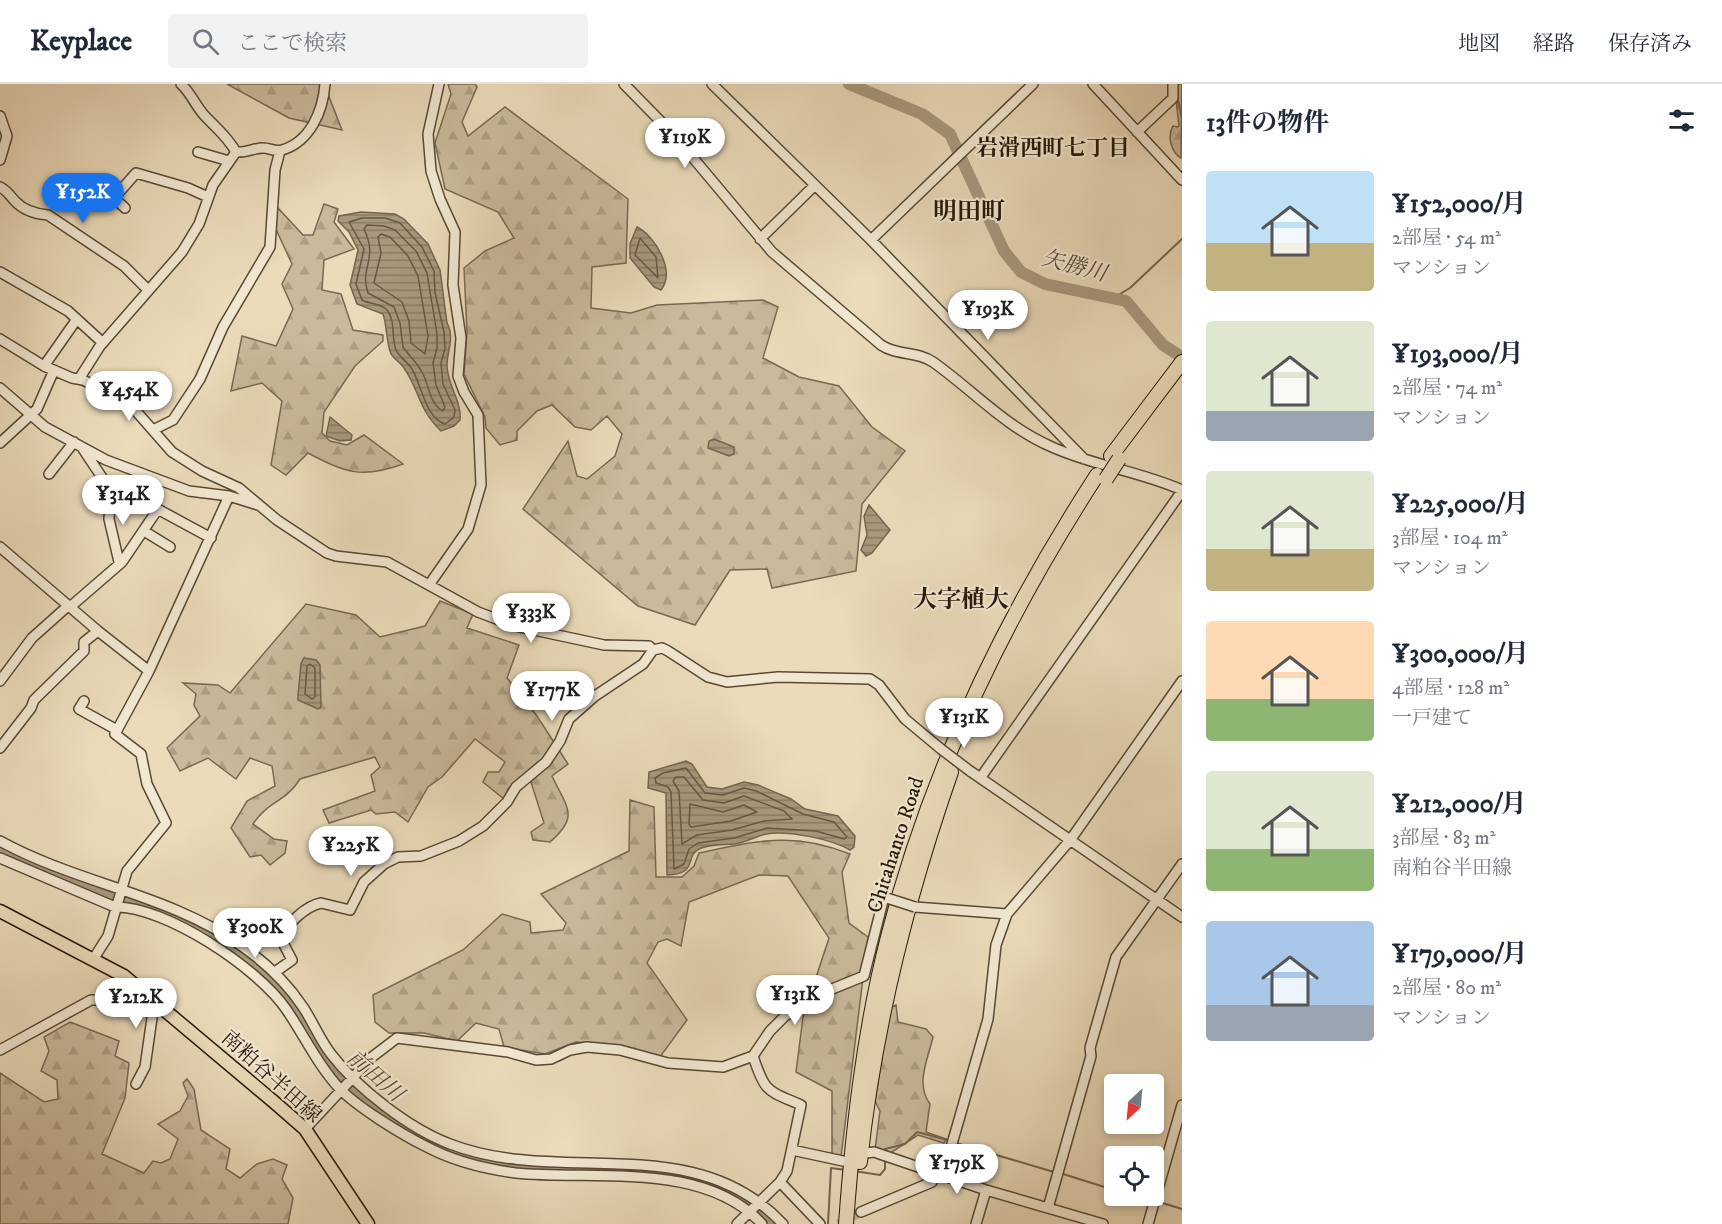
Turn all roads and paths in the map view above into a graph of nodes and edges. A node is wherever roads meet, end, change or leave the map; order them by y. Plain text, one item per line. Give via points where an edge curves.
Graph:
1 (181, 84) edge
2 (325, 84) edge
3 (439, 84) edge
4 (624, 84) edge
5 (712, 84) edge
6 (1033, 84) edge
7 (1093, 84) edge
8 (1173, 84) edge
9 (0, 116) edge
10 (1137, 132) junction
11 (280, 150) junction
12 (198, 152) dead end
13 (236, 152) junction
14 (0, 160) edge
15 (229, 161) junction
16 (1182, 180) edge
17 (814, 186) junction
18 (0, 187) edge
19 (208, 197) junction
20 (125, 208) dead end
21 (760, 239) junction
22 (871, 240) junction
23 (0, 272) edge
24 (148, 290) junction
25 (77, 319) junction
26 (0, 339) edge
27 (103, 343) junction
28 (1182, 362) edge
29 (44, 366) junction
30 (54, 370) junction
31 (79, 379) junction
32 (1175, 380) edge
33 (0, 388) edge
34 (30, 416) junction
35 (153, 430) junction
36 (0, 443) edge
37 (77, 443) junction
38 (1084, 459) junction
39 (49, 474) dead end
40 (1102, 477) junction
41 (111, 490) junction
42 (1182, 490) edge
43 (229, 496) junction
44 (260, 506) junction
45 (158, 509) junction
46 (144, 531) junction
47 (212, 538) junction
48 (0, 547) edge
49 (170, 547) dead end
50 (119, 562) junction
51 (429, 585) junction
52 (70, 606) junction
53 (98, 631) junction
54 (653, 650) junction
55 (149, 671) junction
56 (0, 681) edge
57 (1182, 681) edge
58 (84, 701) dead end
59 (117, 730) junction
60 (0, 748) edge
61 (981, 777) junction
62 (1071, 839) junction
63 (0, 841) edge
64 (0, 858) edge
65 (1182, 864) edge
66 (120, 888) junction
67 (1158, 899) junction
68 (115, 907) junction
69 (0, 911) edge
70 (1007, 914) junction
71 (1182, 917) edge
72 (94, 958) junction
73 (275, 972) junction
74 (158, 1010) junction
75 (0, 1050) edge
76 (753, 1056) junction
77 (347, 1083) junction
78 (136, 1084) dead end
79 (1182, 1105) edge
80 (305, 1129) junction
81 (792, 1150) junction
82 (866, 1153) dead end
83 (843, 1161) dead end
84 (939, 1174) junction
85 (780, 1182) junction
86 (986, 1190) junction
87 (760, 1201) junction
88 (1048, 1208) junction
89 (750, 1211) junction
90 (857, 1218) edge
91 (368, 1224) edge
92 (737, 1224) edge
93 (762, 1224) edge
94 (783, 1224) edge
95 (820, 1224) edge
96 (846, 1224) edge
97 (976, 1224) edge
98 (1103, 1224) edge
99 (1148, 1224) edge

1 - 13 street
2 - 11 street via 322,108 314,125
3 - 51 street via 429,122 430,162 434,184 455,232 453,285 461,338 458,376 478,415 481,485 468,529
4 - 21 street via 673,134
5 - 17 street
6 - 22 street
7 - 10 street
8 - 10 street via 1173,98
9 - 14 street via 7,136
10 - 16 street
11 - 13 street
11 - 35 street via 270,247 223,327 200,379 173,420
12 - 15 street
13 - 15 street
15 - 19 street
17 - 21 street
17 - 22 street
18 - 24 street via 9,191 19,204 38,215 48,215 124,266
19 - 20 street via 136,173 114,198
19 - 24 street via 190,240
21 - 38 street via 794,273 889,350 933,362 1000,417 1035,439
22 - 38 street
23 - 25 street
24 - 27 street
25 - 27 street
25 - 29 street
26 - 29 street
27 - 31 street
28 - 32 highway, Chitahanto Road
29 - 30 street
30 - 31 street
30 - 34 street
31 - 35 street via 128,402
32 - 40 highway, Chitahanto Road, bridge
33 - 34 street
34 - 36 street
34 - 37 street
35 - 44 street via 172,452 239,488
37 - 39 street
37 - 41 street
37 - 43 street via 106,460 184,490
38 - 42 street via 1152,477
40 - 90 highway, Chitahanto Road via 1018,626 968,732 941,803 885,1001 863,1128
40 - 96 highway, Chitahanto Road via 1038,568 982,678 943,769 910,864 888,936 864,1057
41 - 45 street
41 - 50 street via 108,519
42 - 61 street
43 - 44 street
43 - 47 street
44 - 51 street via 327,553 387,562
45 - 46 street
45 - 47 street
46 - 49 street
46 - 50 street
47 - 55 street
48 - 52 street
50 - 52 street
51 - 54 street via 478,612 515,626 587,642 649,646
52 - 53 street
52 - 56 street via 32,638
53 - 55 street
53 - 60 street via 84,642 84,651 34,700
54 - 61 street, bridge via 669,651 708,677 727,682 778,677 865,678 879,685 905,719
54 - 73 street via 643,664 569,719 546,762 516,787 483,826 459,841 421,856 398,857 384,864 364,882 350,910 321,903 301,914 281,939 292,960
55 - 59 street
57 - 62 street
58 - 59 street via 79,709
59 - 66 street via 116,737 141,754 147,784 166,823 127,871
61 - 62 street
62 - 67 street
62 - 70 street
63 - 66 street via 96,882
64 - 68 street
65 - 67 street
66 - 68 street
66 - 73 street via 217,930
67 - 71 street
67 - 88 street via 1112,964 1091,1056
68 - 72 street via 108,936
68 - 77 street via 128,906 176,925 250,972 286,1009 323,1069
69 - 72 main road, 南粕谷半田線
70 - 76 street, bridge via 915,907 886,898 864,976 784,1016
70 - 84 street via 996,945 988,1019
72 - 74 main road, 南粕谷半田線 via 124,976
73 - 77 street via 298,999
74 - 75 street via 129,1002 91,1000
74 - 78 street via 145,1067
74 - 80 main road, 南粕谷半田線
76 - 77 street via 730,1066 704,1067 587,1047 536,1060 508,1052 403,1038 387,1043
76 - 81 street via 765,1086 801,1105
77 - 80 street
77 - 87 street via 416,1127 473,1152 537,1162 682,1169 721,1180
77 - 89 street via 410,1138 465,1162 516,1173 684,1183 716,1192
79 - 99 street
80 - 91 main road, 南粕谷半田線
81 - 83 street
81 - 85 street
82 - 84 street via 874,1152
84 - 86 street
84 - 90 street via 932,1182
85 - 87 street
85 - 95 street
86 - 88 street
86 - 97 street
87 - 89 street
87 - 94 street
88 - 98 street
89 - 92 street
89 - 93 street

